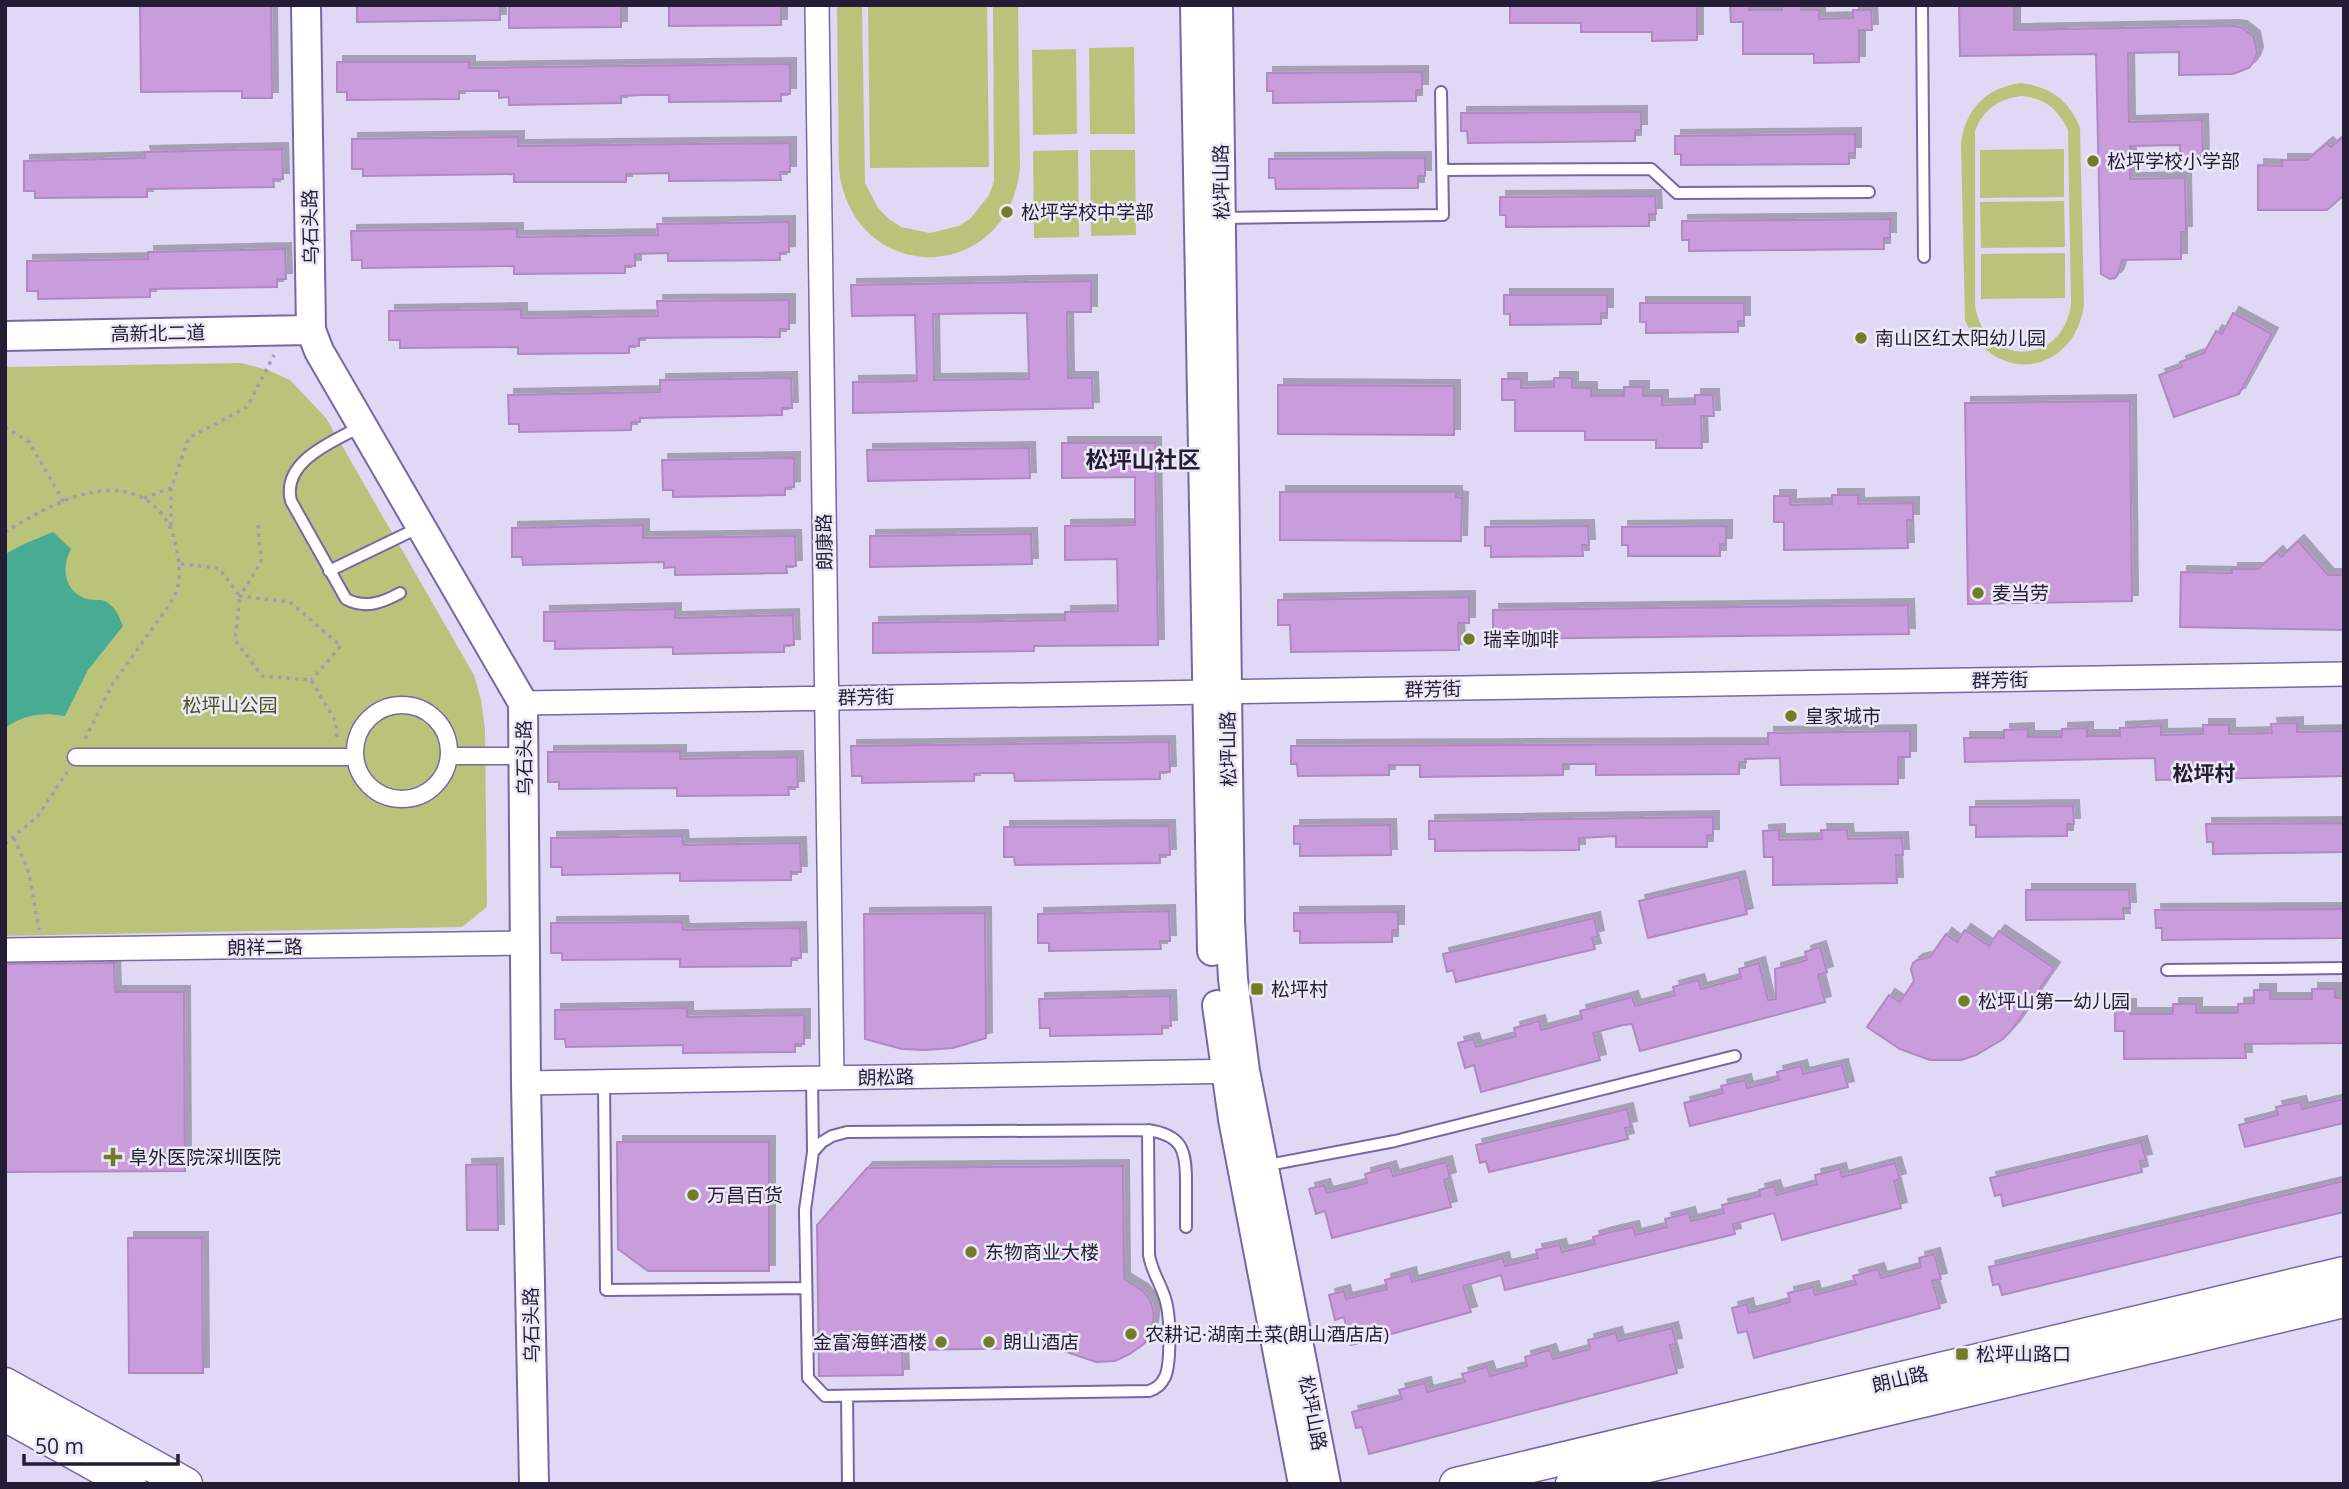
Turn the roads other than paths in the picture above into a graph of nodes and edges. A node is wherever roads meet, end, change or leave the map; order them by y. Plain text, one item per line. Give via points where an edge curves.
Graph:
1 (306, 5) edge
2 (817, 5) edge
3 (1195, 5) edge
4 (1218, 5) edge
5 (1922, 5) edge
6 (1441, 92) dead end
7 (1443, 170) junction
8 (1869, 192) dead end
9 (1209, 219) junction
10 (1924, 257) dead end
11 (299, 331) junction
12 (5, 336) edge
13 (362, 426) junction
14 (420, 527) junction
15 (329, 571) junction
16 (400, 593) dead end
17 (2344, 674) edge
18 (1217, 692) junction
19 (826, 698) junction
20 (523, 703) junction
21 (449, 756) junction
22 (524, 756) junction
23 (76, 757) road end
24 (355, 757) junction
25 (525, 943) junction
26 (5, 950) edge
27 (2344, 968) edge
28 (2167, 970) dead end
29 (1735, 1056) dead end
30 (1236, 1071) junction
31 (822, 1078) junction
32 (604, 1082) junction
33 (526, 1083) junction
34 (1148, 1130) junction
35 (813, 1152) junction
36 (1253, 1168) junction
37 (1186, 1227) dead end
38 (2344, 1273) edge
39 (806, 1288) junction
40 (2344, 1301) edge
41 (5, 1384) edge
42 (847, 1396) junction
43 (5, 1415) edge
44 (130, 1484) edge
45 (186, 1484) edge
46 (534, 1484) edge
47 (848, 1484) edge
48 (1303, 1484) edge
49 (1326, 1484) edge
50 (1456, 1484) edge
51 (1573, 1484) edge

1 - 11 street, 乌石头路
2 - 19 street, 朗康路
3 - 9 street, 松坪山路
4 - 9 street, 松坪山路
5 - 10 lane
6 - 7 lane
7 - 8 lane via 1651,169 1677,194
7 - 9 lane via 1443,215
9 - 18 street, 松坪山路
11 - 12 street, 高新北二道
11 - 13 street, 乌石头路 via 319,351
13 - 14 street, 乌石头路
13 - 15 lane via 311,454 290,478 291,501
14 - 15 lane
14 - 20 street, 乌石头路
15 - 16 lane via 346,599 357,605 372,605
17 - 18 street, 群芳街
18 - 19 street, 群芳街
18 - 30 street, 松坪山路
19 - 20 street, 群芳街
19 - 31 street, 朗康路
20 - 22 street, 乌石头路
21 - 22 street
21 - 24 street via 441,781 429,792 398,800 368,786
21 - 24 street via 447,735 439,722 414,706 399,705 372,715 361,727
22 - 25 street, 乌石头路
23 - 24 street
25 - 26 street, 朗祥二路
25 - 33 street, 乌石头路
27 - 28 lane
29 - 36 lane via 1395,1140
30 - 31 street, 朗松路
30 - 36 street, 松坪山路
31 - 32 street, 朗松路
31 - 35 lane
32 - 33 street, 朗松路
32 - 39 lane via 606,1290
33 - 46 street, 乌石头路
34 - 35 lane via 847,1132 821,1142
34 - 37 lane via 1170,1136 1182,1148
34 - 42 lane via 1149,1255 1168,1307 1167,1371 1158,1387 1149,1391
35 - 39 lane via 805,1210
36 - 48 street, 松坪山路
36 - 49 street, 松坪山路
38 - 50 main road, 朗山路
39 - 42 lane via 808,1378 825,1396
40 - 51 main road, 朗山路
41 - 45 main road
42 - 47 lane
43 - 44 main road

